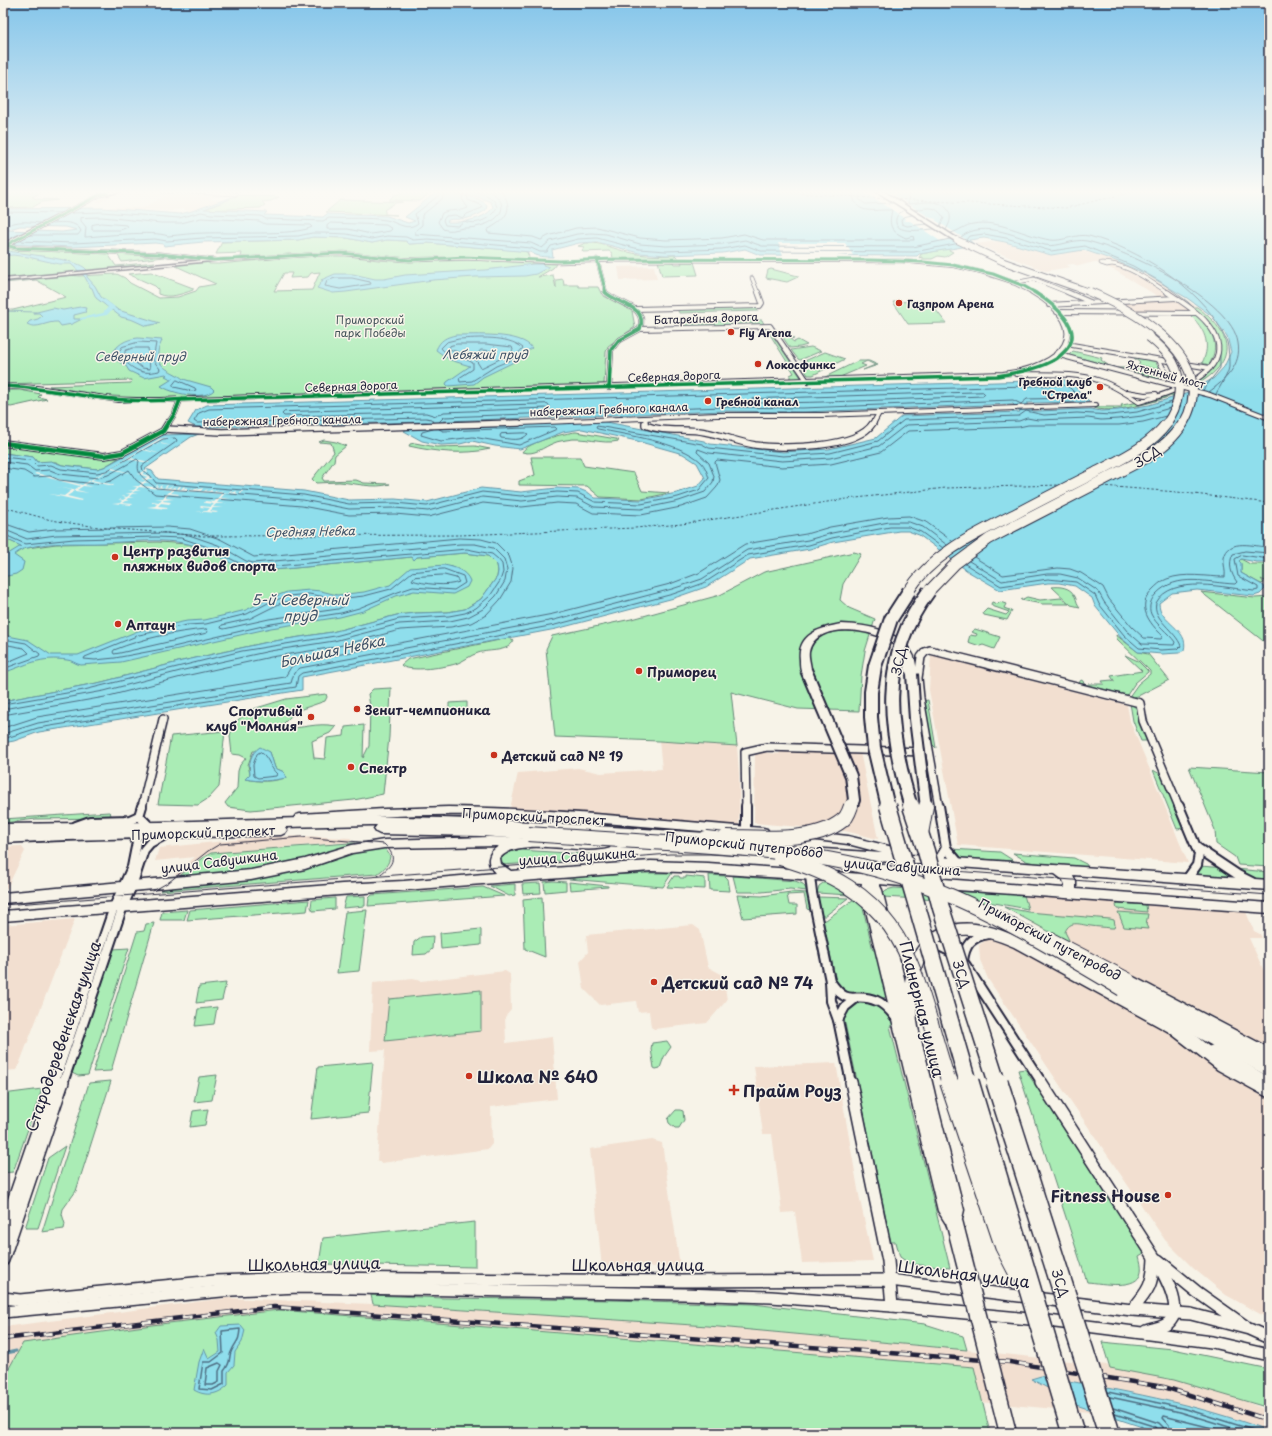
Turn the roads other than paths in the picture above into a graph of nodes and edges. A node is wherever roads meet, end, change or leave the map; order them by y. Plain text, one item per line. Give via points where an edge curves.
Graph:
1 (172, 258) edge
2 (188, 258) edge
3 (197, 258) edge
4 (248, 258) edge
5 (260, 258) edge
6 (384, 258) edge
7 (386, 258) edge
8 (445, 258) edge
9 (460, 258) edge
10 (460, 258) edge
11 (489, 258) edge
12 (985, 258) edge
13 (997, 258) edge
14 (162, 260) junction
15 (211, 260) joint
16 (220, 260) joint
17 (597, 260) junction
18 (178, 264) junction
19 (1112, 264) dead end
20 (166, 265) junction
21 (144, 267) junction
22 (752, 278) dead end
23 (3, 280) edge
24 (1014, 283) junction
25 (1176, 298) junction
26 (1092, 303) junction
27 (1055, 308) junction
28 (636, 309) junction
29 (1196, 313) junction
30 (640, 328) junction
31 (1068, 345) junction
32 (1058, 355) junction
33 (1159, 360) junction
34 (1210, 368) junction
35 (1029, 370) junction
36 (1011, 374) junction
37 (1039, 375) junction
38 (807, 382) junction
39 (3, 386) edge
40 (609, 387) junction
41 (1121, 391) junction
42 (180, 400) junction
43 (1096, 406) dead end
44 (879, 413) junction
45 (646, 418) junction
46 (1269, 418) edge
47 (165, 429) junction
48 (3, 443) edge
49 (163, 719) dead end
50 (929, 752) junction
51 (139, 816) junction
52 (237, 823) junction
53 (404, 825) junction
54 (76, 826) junction
55 (149, 826) junction
56 (3, 829) edge
57 (746, 830) junction
58 (132, 834) junction
59 (167, 834) junction
60 (921, 835) junction
61 (3, 838) edge
62 (706, 838) junction
63 (830, 838) junction
64 (532, 842) junction
65 (724, 847) junction
66 (1196, 847) junction
67 (946, 848) junction
68 (861, 856) junction
69 (924, 860) junction
70 (938, 861) junction
71 (958, 862) junction
72 (1056, 870) junction
73 (510, 876) junction
74 (810, 876) junction
75 (869, 879) junction
76 (1187, 879) junction
77 (1265, 885) edge
78 (128, 886) junction
79 (1065, 893) junction
80 (3, 898) edge
81 (119, 906) junction
82 (1269, 908) edge
83 (3, 916) edge
84 (993, 933) junction
85 (924, 946) junction
86 (963, 961) junction
87 (830, 981) junction
88 (1125, 985) junction
89 (855, 999) junction
90 (838, 1020) junction
91 (904, 1021) junction
92 (1204, 1052) junction
93 (1269, 1056) edge
94 (1269, 1070) edge
95 (1269, 1082) edge
96 (1269, 1091) edge
97 (3, 1230) edge
98 (1154, 1257) junction
99 (3, 1260) edge
100 (890, 1280) junction
101 (3, 1298) edge
102 (1035, 1305) junction
103 (892, 1306) junction
104 (1132, 1310) junction
105 (3, 1312) edge
106 (1174, 1312) junction
107 (1249, 1329) junction
108 (1142, 1332) junction
109 (1269, 1338) edge
110 (1269, 1355) edge
111 (1008, 1433) edge
112 (1073, 1433) edge
113 (1109, 1433) edge

1 - 14 street
2 - 18 street
3 - 15 street
4 - 15 street
5 - 16 street
6 - 9 street
7 - 8 street
10 - 17 street via 561,262
11 - 17 street
12 - 102 highway, ЗСД, bridge via 1074,290 1127,318 1171,358 1178,378 1179,396 1173,416 1161,432 1139,450 975,534 943,555 916,579 890,619 875,666 871,717 881,781
13 - 60 highway, ЗСД, bridge via 1081,289 1138,317 1172,345 1184,359 1192,380 1194,399 1191,412 1184,423 1163,446 1134,465 982,543 944,573 918,605 899,647 894,670 892,701 895,746 903,781
14 - 20 street via 161,263
14 - 21 street
16 - 18 street
17 - 24 street via 905,262 960,267
17 - 28 street via 605,293
18 - 20 street
19 - 25 street
20 - 21 street
21 - 23 street
22 - 28 street, Батарейная дорога via 762,305
24 - 26 street via 1034,279
24 - 27 street
25 - 26 street
25 - 29 street
26 - 27 street
27 - 29 street
27 - 31 street via 1069,324 1073,338
28 - 30 street via 642,318
29 - 34 street via 1210,326 1216,340 1218,354
30 - 38 street, Батарейная дорога via 772,326
30 - 40 street via 612,346
31 - 32 street, Северная дорога
31 - 33 street
32 - 35 street, Северная дорога via 1051,362
32 - 46 street, Яхтенный мост, bridge via 1210,395
33 - 34 street
33 - 41 street via 1167,376 1178,384 1174,388 1152,394
34 - 41 street via 1200,378 1175,391 1139,402
35 - 36 street, Северная дорога
35 - 37 street
36 - 37 street
36 - 38 street, Северная дорога
37 - 41 street via 1091,378
38 - 40 street, Северная дорога
39 - 42 street, Северная дорога via 119,400
40 - 42 street, Северная дорога
42 - 47 street
43 - 44 street, набережная Гребного канала
44 - 45 street, набережная Гребного канала
44 - 45 street via 871,427 851,438 824,445 791,448 743,443 699,431 653,427 645,425
45 - 47 street, набережная Гребного канала via 222,432
47 - 48 street via 126,451 108,456
49 - 51 street
50 - 57 street via 767,747 745,752
50 - 66 street via 918,675 921,656 925,651 934,651 1140,703 1143,721
50 - 67 street
51 - 54 street via 130,820 90,820
51 - 55 street
52 - 53 main road, Приморский проспект
52 - 55 main road, Приморский проспект
52 - 57 main road, Приморский проспект via 382,813 468,811
53 - 59 main road, Приморский проспект
53 - 62 main road, Приморский путепровод via 483,823
53 - 65 main road, Приморский путепровод, bridge
54 - 55 main road, Приморский проспект
54 - 56 main road, Приморский проспект
57 - 63 main road, Приморский проспект
58 - 59 main road, Приморский проспект
58 - 61 main road, Приморский проспект
58 - 78 street, Стародеревенская улица via 137,847
59 - 78 street, Стародеревенская улица via 150,843 144,850
60 - 62 main road, bridge via 926,808 909,660 906,652 890,638 870,629 849,626 819,633 807,642 802,654 806,670 853,784 854,801 847,815 832,828 801,836
60 - 113 highway, ЗСД, bridge via 941,908
62 - 88 main road, Приморский путепровод, bridge via 821,852 913,875 965,895
63 - 68 main road
63 - 69 main road, Приморский проспект via 848,840
64 - 68 main road, улица Савушкина via 594,845 648,839
64 - 73 main road, улица Савушкина via 502,849 497,854 494,859 495,867
64 - 78 main road, улица Савушкина via 384,844 352,849 299,865 251,875
65 - 88 main road, Приморский путепровод, bridge via 823,858 909,880 973,906
65 - 102 main road, bridge via 792,861 820,871 846,885 879,912 891,926 914,970 1004,1246
66 - 76 street via 1198,860
66 - 77 street via 1238,875
67 - 70 street
67 - 71 street
68 - 69 main road, улица Савушкина
68 - 75 main road, Планерная улица
69 - 70 main road, улица Савушкина
70 - 71 main road, улица Савушкина
71 - 72 main road, улица Савушкина
72 - 76 main road, улица Савушкина
72 - 79 main road via 1070,879 1071,888
73 - 74 main road, улица Савушкина via 667,866
73 - 81 main road, улица Савушкина
74 - 75 main road, улица Савушкина
74 - 87 street
75 - 79 main road, улица Савушкина
75 - 91 main road, Планерная улица via 867,890
76 - 77 main road, улица Савушкина
78 - 80 main road, улица Савушкина
78 - 81 street, Стародеревенская улица
79 - 82 main road, улица Савушкина
81 - 83 main road, улица Савушкина
81 - 97 street, Стародеревенская улица
81 - 99 street, Стародеревенская улица
84 - 85 main road via 969,928 956,930 938,936
84 - 86 street via 974,938 968,943
84 - 92 main road via 1018,943 1174,1028
85 - 86 street via 938,946
85 - 91 main road via 913,974
86 - 98 street
87 - 89 street via 842,996
87 - 90 street via 833,1012
88 - 93 main road
88 - 94 main road
89 - 90 street via 845,1007
89 - 91 street via 876,1000
90 - 100 street
91 - 111 main road, Планерная улица, bridge via 936,1150 946,1211 954,1221
92 - 95 street via 1214,1049
92 - 96 main road
98 - 104 street via 1150,1290
98 - 106 street via 1173,1295
98 - 107 street
100 - 101 street, Школьная улица via 302,1278 215,1281 20,1300
100 - 103 street
100 - 104 street, Школьная улица
102 - 112 highway, ЗСД, bridge
103 - 105 street, Школьная улица via 771,1297 684,1294 299,1287 232,1290
103 - 108 street, Школьная улица
104 - 106 street, Школьная улица
106 - 107 street, Школьная улица
106 - 108 street via 1172,1320 1164,1326
107 - 109 street, Школьная улица
108 - 110 street, Школьная улица via 1212,1342

